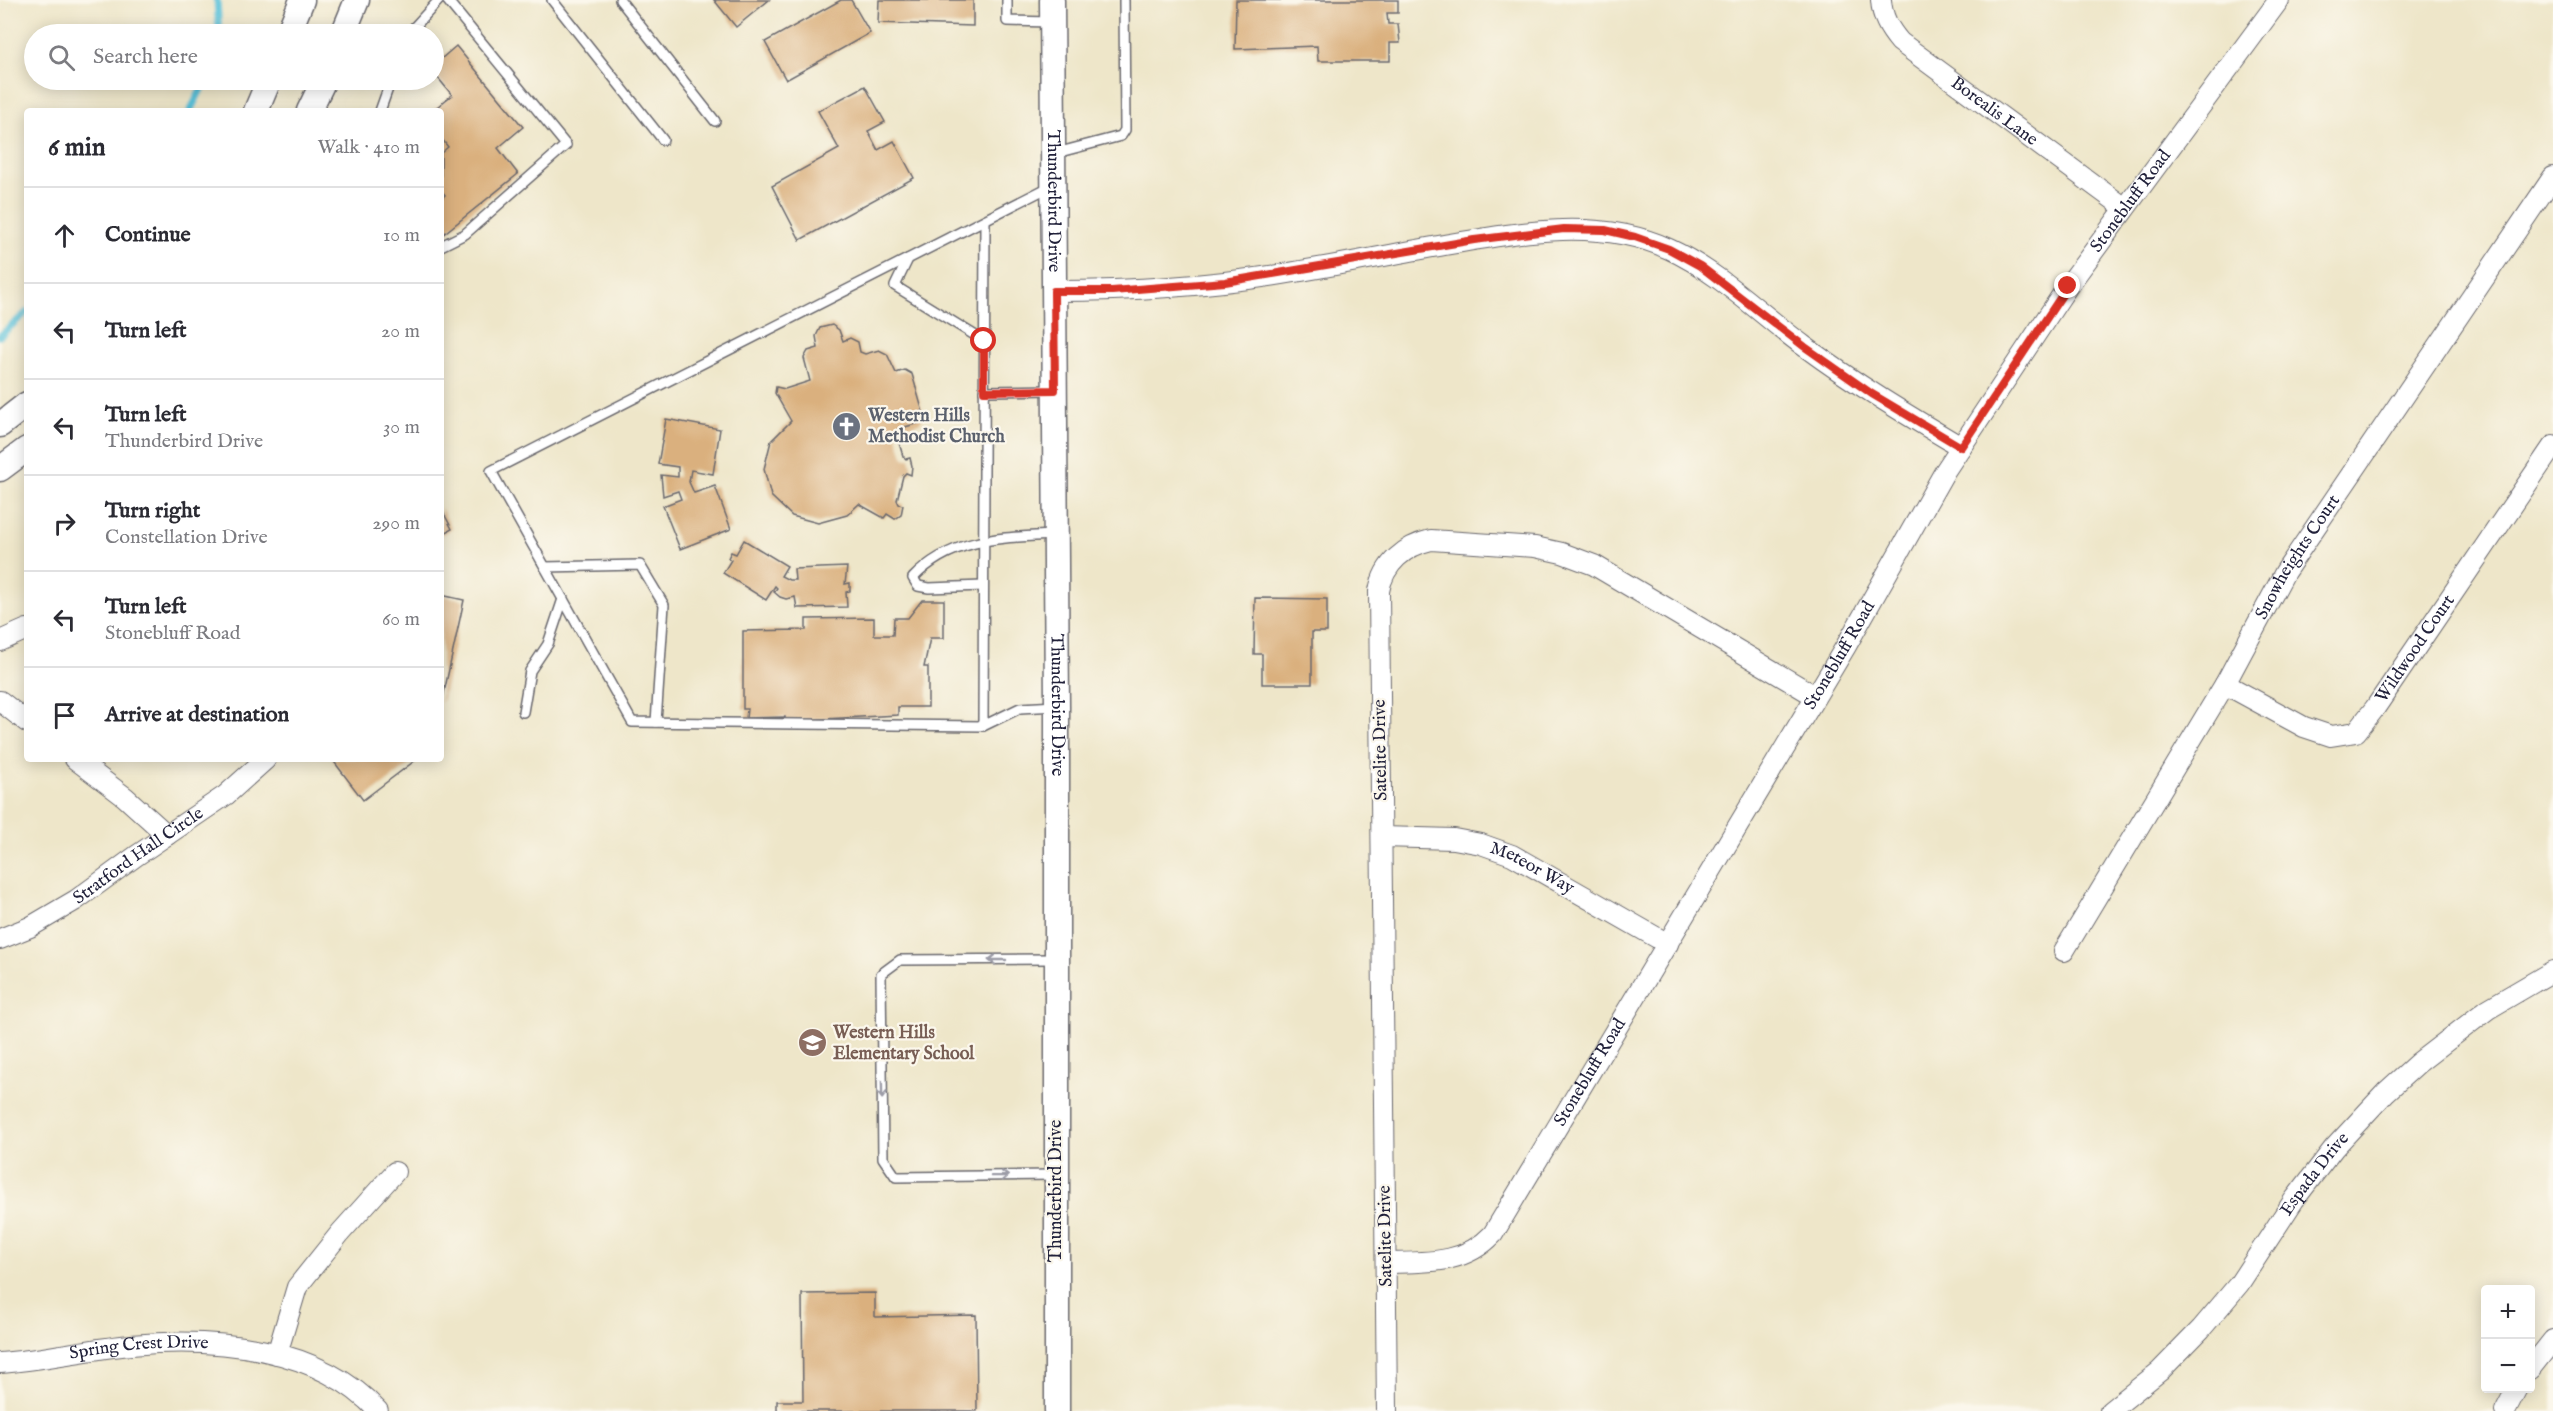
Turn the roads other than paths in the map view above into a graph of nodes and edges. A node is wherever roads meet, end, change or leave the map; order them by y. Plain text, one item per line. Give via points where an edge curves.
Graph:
1 (302, 0) edge
2 (357, 0) edge
3 (439, 0) edge
4 (447, 0) edge
5 (552, 0) edge
6 (620, 0) edge
7 (1007, 0) edge
8 (1124, 0) edge
9 (1881, 0) edge
10 (2279, 0) edge
11 (1052, 11) edge
12 (292, 24) edge
13 (347, 24) edge
14 (417, 24) edge
15 (266, 90) edge
16 (319, 90) edge
17 (387, 90) edge
18 (260, 107) edge
19 (310, 108) edge
20 (381, 108) edge
21 (715, 121) dead end
22 (663, 140) dead end
23 (1053, 153) junction
24 (2553, 177) edge
25 (1054, 185) junction
26 (2125, 208) junction
27 (985, 220) junction
28 (444, 244) edge
29 (908, 259) junction
30 (1054, 291) junction
31 (984, 341) junction
32 (1055, 390) junction
33 (984, 391) junction
34 (24, 406) edge
35 (0, 425) edge
36 (2553, 446) edge
37 (1961, 447) junction
38 (24, 451) edge
39 (0, 469) edge
40 (1056, 534) junction
41 (984, 540) junction
42 (545, 567) junction
43 (983, 586) junction
44 (562, 599) junction
45 (24, 630) edge
46 (0, 641) edge
47 (2225, 684) junction
48 (1815, 696) junction
49 (0, 701) edge
50 (1057, 706) junction
51 (523, 712) dead end
52 (24, 720) edge
53 (656, 722) junction
54 (983, 726) junction
55 (79, 762) edge
56 (263, 762) edge
57 (167, 835) junction
58 (1382, 837) junction
59 (0, 939) edge
60 (1668, 944) junction
61 (2064, 951) dead end
62 (1056, 959) junction
63 (2553, 971) edge
64 (395, 1172) dead end
65 (1056, 1175) junction
66 (1386, 1263) junction
67 (2553, 1340) edge
68 (277, 1354) junction
69 (0, 1363) edge
70 (2535, 1363) edge
71 (2515, 1393) edge
72 (378, 1411) edge
73 (1057, 1411) edge
74 (1387, 1411) edge
75 (2110, 1411) edge
76 (2505, 1411) edge

1 - 12 street
2 - 13 street
3 - 14 lane
4 - 28 lane via 566,145 465,234
5 - 22 lane
6 - 21 lane
7 - 11 lane via 1007,21
8 - 23 lane via 1125,130 1121,136
9 - 26 street, Borealis Lane via 1888,28 1900,42
10 - 26 street, Stonebluff Road
11 - 23 street, Thunderbird Drive
15 - 18 street
16 - 19 street
17 - 20 lane
23 - 25 street, Thunderbird Drive
24 - 47 street, Snowheights Court via 2285,572
25 - 27 lane
25 - 30 street, Thunderbird Drive
26 - 37 street, Stonebluff Road
27 - 29 lane
27 - 31 lane
29 - 31 lane via 895,286
29 - 42 lane via 491,471
30 - 32 street, Thunderbird Drive
30 - 37 street via 1112,291 1225,282 1474,240 1564,229 1605,230 1669,249 1700,266 1872,394
31 - 33 lane
32 - 33 lane
32 - 40 street, Thunderbird Drive
33 - 41 lane
34 - 35 street
36 - 47 street, Wildwood Court via 2356,732 2331,736 2304,727
37 - 48 street, Stonebluff Road
38 - 39 street
40 - 41 lane
40 - 50 street, Thunderbird Drive
41 - 43 lane
41 - 43 lane via 923,567 913,578 918,586 929,588
42 - 44 lane
42 - 53 lane via 640,565 664,605
43 - 54 lane
44 - 51 lane via 548,644 531,671
44 - 53 lane via 632,722
45 - 46 street
47 - 61 street, Snowheights Court
48 - 58 street, Satelite Drive via 1594,565 1535,547 1431,540 1419,543 1402,552 1389,566 1379,591
48 - 60 street, Stonebluff Road
49 - 52 street
50 - 54 lane via 1020,708
50 - 62 street, Thunderbird Drive
53 - 54 lane
55 - 57 street
56 - 57 street, Stratford Hall Circle via 226,795
57 - 59 street, Stratford Hall Circle via 76,900 30,927
58 - 60 street, Meteor Way via 1454,839 1481,844 1531,865
58 - 66 street, Satelite Drive
60 - 66 street, Stonebluff Road via 1493,1234 1472,1252 1452,1260
62 - 65 street, Thunderbird Drive
62 -> 65 lane via 900,960 881,974 883,1158 896,1177
63 - 75 street, Espada Drive via 2488,1009 2386,1092 2334,1148 2294,1200 2239,1284 2201,1329 2160,1371
64 - 68 street via 297,1287
65 - 73 street, Thunderbird Drive
66 - 74 street, Satelite Drive
67 - 70 street
68 - 69 street, Spring Crest Drive via 195,1344 132,1345
68 - 72 street, Spring Crest Drive via 343,1380
71 - 76 street

